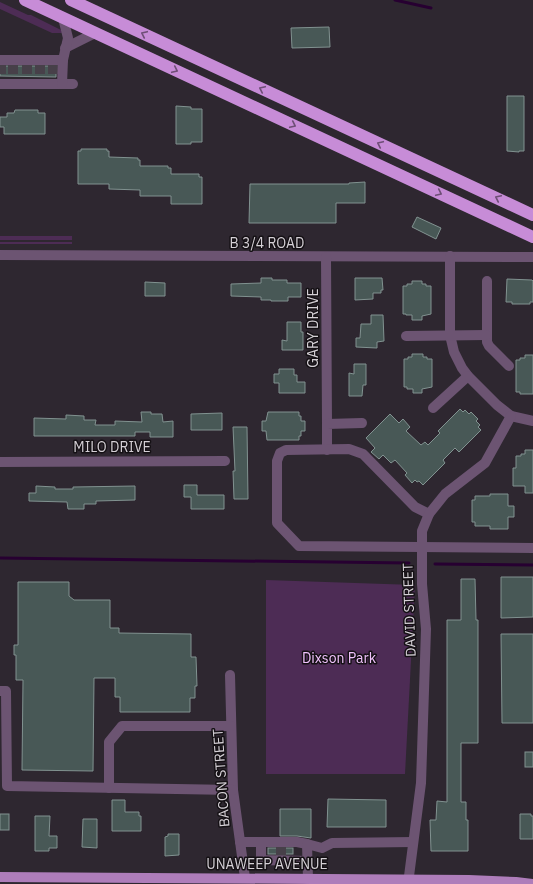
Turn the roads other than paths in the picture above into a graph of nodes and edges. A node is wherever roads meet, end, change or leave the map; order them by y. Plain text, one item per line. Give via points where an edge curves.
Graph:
1 (25, 0) edge
2 (74, 1) edge
3 (88, 4) edge
4 (63, 18) junction
5 (95, 33) junction
6 (65, 48) junction
7 (56, 61) junction
8 (0, 62) edge
9 (1, 82) edge
10 (56, 82) junction
11 (73, 84) dead end
12 (533, 215) edge
13 (533, 237) edge
14 (0, 255) edge
15 (450, 256) junction
16 (326, 257) junction
17 (533, 257) edge
18 (487, 281) dead end
19 (406, 336) dead end
20 (450, 336) junction
21 (486, 336) junction
22 (509, 366) dead end
23 (468, 376) junction
24 (433, 408) dead end
25 (511, 416) junction
26 (533, 421) edge
27 (362, 423) dead end
28 (327, 424) junction
29 (327, 450) junction
30 (225, 461) dead end
31 (0, 462) edge
32 (429, 514) junction
33 (422, 547) junction
34 (533, 548) edge
35 (230, 675) dead end
36 (0, 690) edge
37 (232, 726) junction
38 (4, 786) edge
39 (109, 788) junction
40 (233, 790) junction
41 (240, 842) junction
42 (261, 842) junction
43 (413, 842) junction
44 (307, 844) junction
45 (281, 851) junction
46 (308, 861) junction
47 (0, 877) edge
48 (245, 878) junction
49 (308, 879) junction
50 (92, 881) edge
51 (408, 882) edge
52 (533, 884) edge

1 - 4 highway
2 - 3 highway
12 -> 3 highway
4 - 5 highway
4 - 6 street via 68,38
5 - 6 street
5 -> 13 highway
6 - 7 street
7 - 8 street
7 - 10 street
9 - 10 street
10 - 11 street
14 - 16 street, B 3/4 ROAD
15 - 16 street, B 3/4 ROAD
15 - 17 street, B 3/4 ROAD
15 - 20 street
16 - 28 street, GARY DRIVE
18 - 21 street
19 - 20 street
20 - 21 street
20 - 23 street via 454,352
21 - 22 street via 489,346
23 - 24 street
23 - 25 street
25 - 26 street
25 - 32 street, DAVID STREET via 485,463 445,494
27 - 28 street
28 - 29 street, GARY DRIVE
29 - 32 street via 349,449 363,454 415,507
29 - 33 street via 286,450 280,453 277,461 277,523 290,537 299,546
30 - 31 street, MILO DRIVE
32 - 33 street, DAVID STREET via 422,531
33 - 34 street
33 - 43 street, DAVID STREET via 426,629 421,783
35 - 37 street, BACON STREET
36 - 38 street via 6,691
37 - 39 street via 122,726 109,742
37 - 40 street, BACON STREET
38 - 39 street
39 - 40 street
40 - 41 street, BACON STREET
41 - 42 street
41 - 48 street, BACON STREET
42 - 45 street
42 - 45 street via 261,860
43 - 44 street via 332,843 322,848
43 - 51 street, DAVID STREET
44 - 45 street via 298,842
44 - 46 street
45 - 46 street
46 - 49 street
47 - 50 main road, UNAWEEP AVENUE
48 - 49 main road, UNAWEEP AVENUE
48 - 50 main road, UNAWEEP AVENUE
49 - 51 main road, UNAWEEP AVENUE
51 - 52 main road, UNAWEEP AVENUE via 469,880

